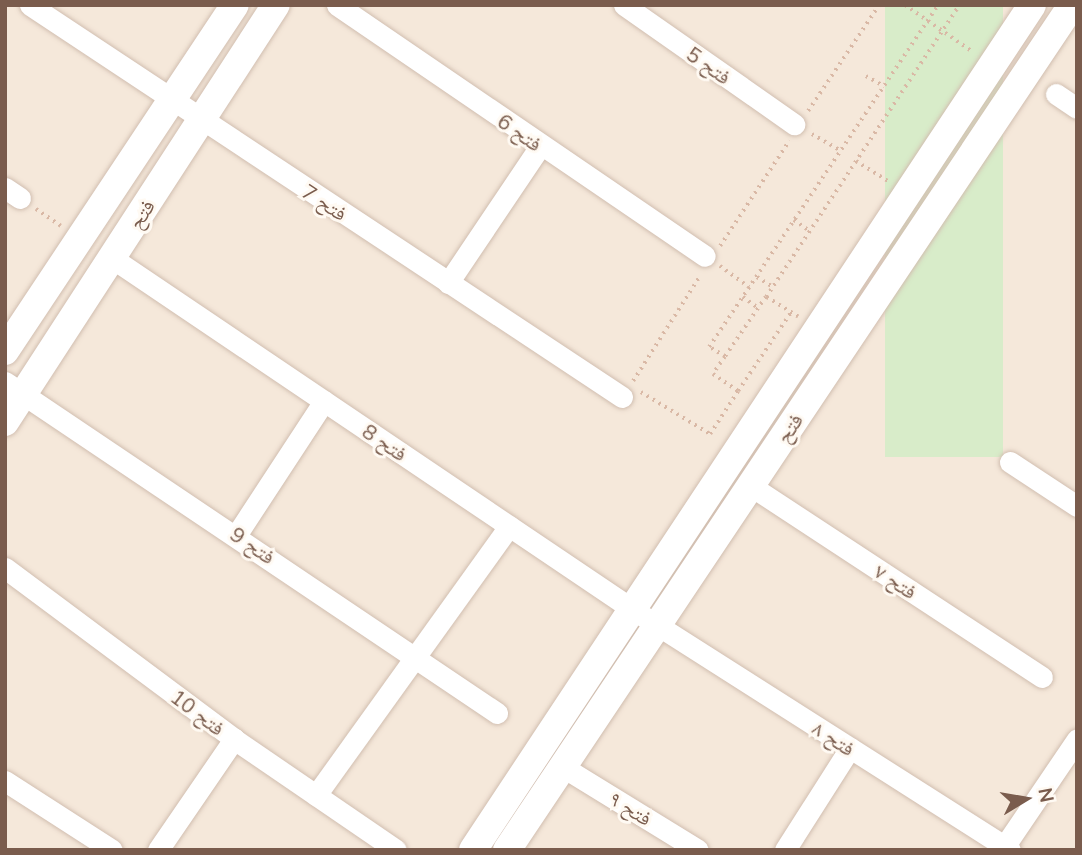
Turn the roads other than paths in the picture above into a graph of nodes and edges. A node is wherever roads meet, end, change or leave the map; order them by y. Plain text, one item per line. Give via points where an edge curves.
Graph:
1 (30, 5) edge
2 (235, 5) edge
3 (276, 5) edge
4 (337, 5) edge
5 (1032, 5) edge
6 (1072, 5) edge
7 (625, 6) edge
8 (1056, 94) dead end
9 (172, 101) junction
10 (1077, 107) edge
11 (201, 121) junction
12 (797, 125) road end
13 (540, 146) junction
14 (112, 258) junction
15 (707, 258) road end
16 (447, 283) junction
17 (5, 351) edge
18 (14, 388) edge
19 (622, 397) dead end
20 (324, 401) junction
21 (5, 422) edge
22 (1010, 462) dead end
23 (751, 486) junction
24 (1077, 506) edge
25 (509, 526) junction
26 (237, 534) junction
27 (5, 568) edge
28 (632, 609) junction
29 (659, 626) junction
30 (416, 654) junction
31 (1042, 677) dead end
32 (496, 713) dead end
33 (1077, 738) edge
34 (234, 739) junction
35 (850, 748) junction
36 (563, 767) junction
37 (5, 780) edge
38 (316, 795) junction
39 (1007, 848) edge
40 (112, 850) edge
41 (158, 850) edge
42 (396, 850) edge
43 (473, 850) edge
44 (507, 850) edge
45 (698, 850) edge
46 (785, 850) edge

1 - 9 street, فتح 7
2 - 9 street, فتح
3 - 11 street, فتح
4 - 13 street, فتح 6
5 - 28 street, فتح
6 - 23 street, فتح
7 - 12 street, فتح 5
8 - 10 street
9 - 11 street, فتح 7
9 - 17 street, فتح
11 - 14 street, فتح
11 - 16 street, فتح 7
13 - 15 street, فتح 6
13 - 16 street
14 - 18 street, فتح
14 - 20 street, فتح 8
16 - 19 street, فتح 7
18 - 21 street, فتح
18 - 26 street, فتح 9
20 - 25 street, فتح 8
20 - 26 street
22 - 24 street
23 - 29 street, فتح
23 - 31 street, فتح ۷
25 - 28 street, فتح 8
25 - 30 street
26 - 30 street, فتح 9
27 - 34 street, فتح 10
28 - 29 street, فتح 8
28 - 43 street, فتح
29 - 35 street, فتح ۸
29 - 36 street, فتح
30 - 32 street, فتح 9
30 - 38 street
33 - 39 street
34 - 38 street, فتح 10
34 - 41 street
35 - 39 street, فتح ۸
35 - 46 street
36 - 44 street, فتح
36 - 45 street, فتح ۹
37 - 40 street
38 - 42 street, فتح 10

